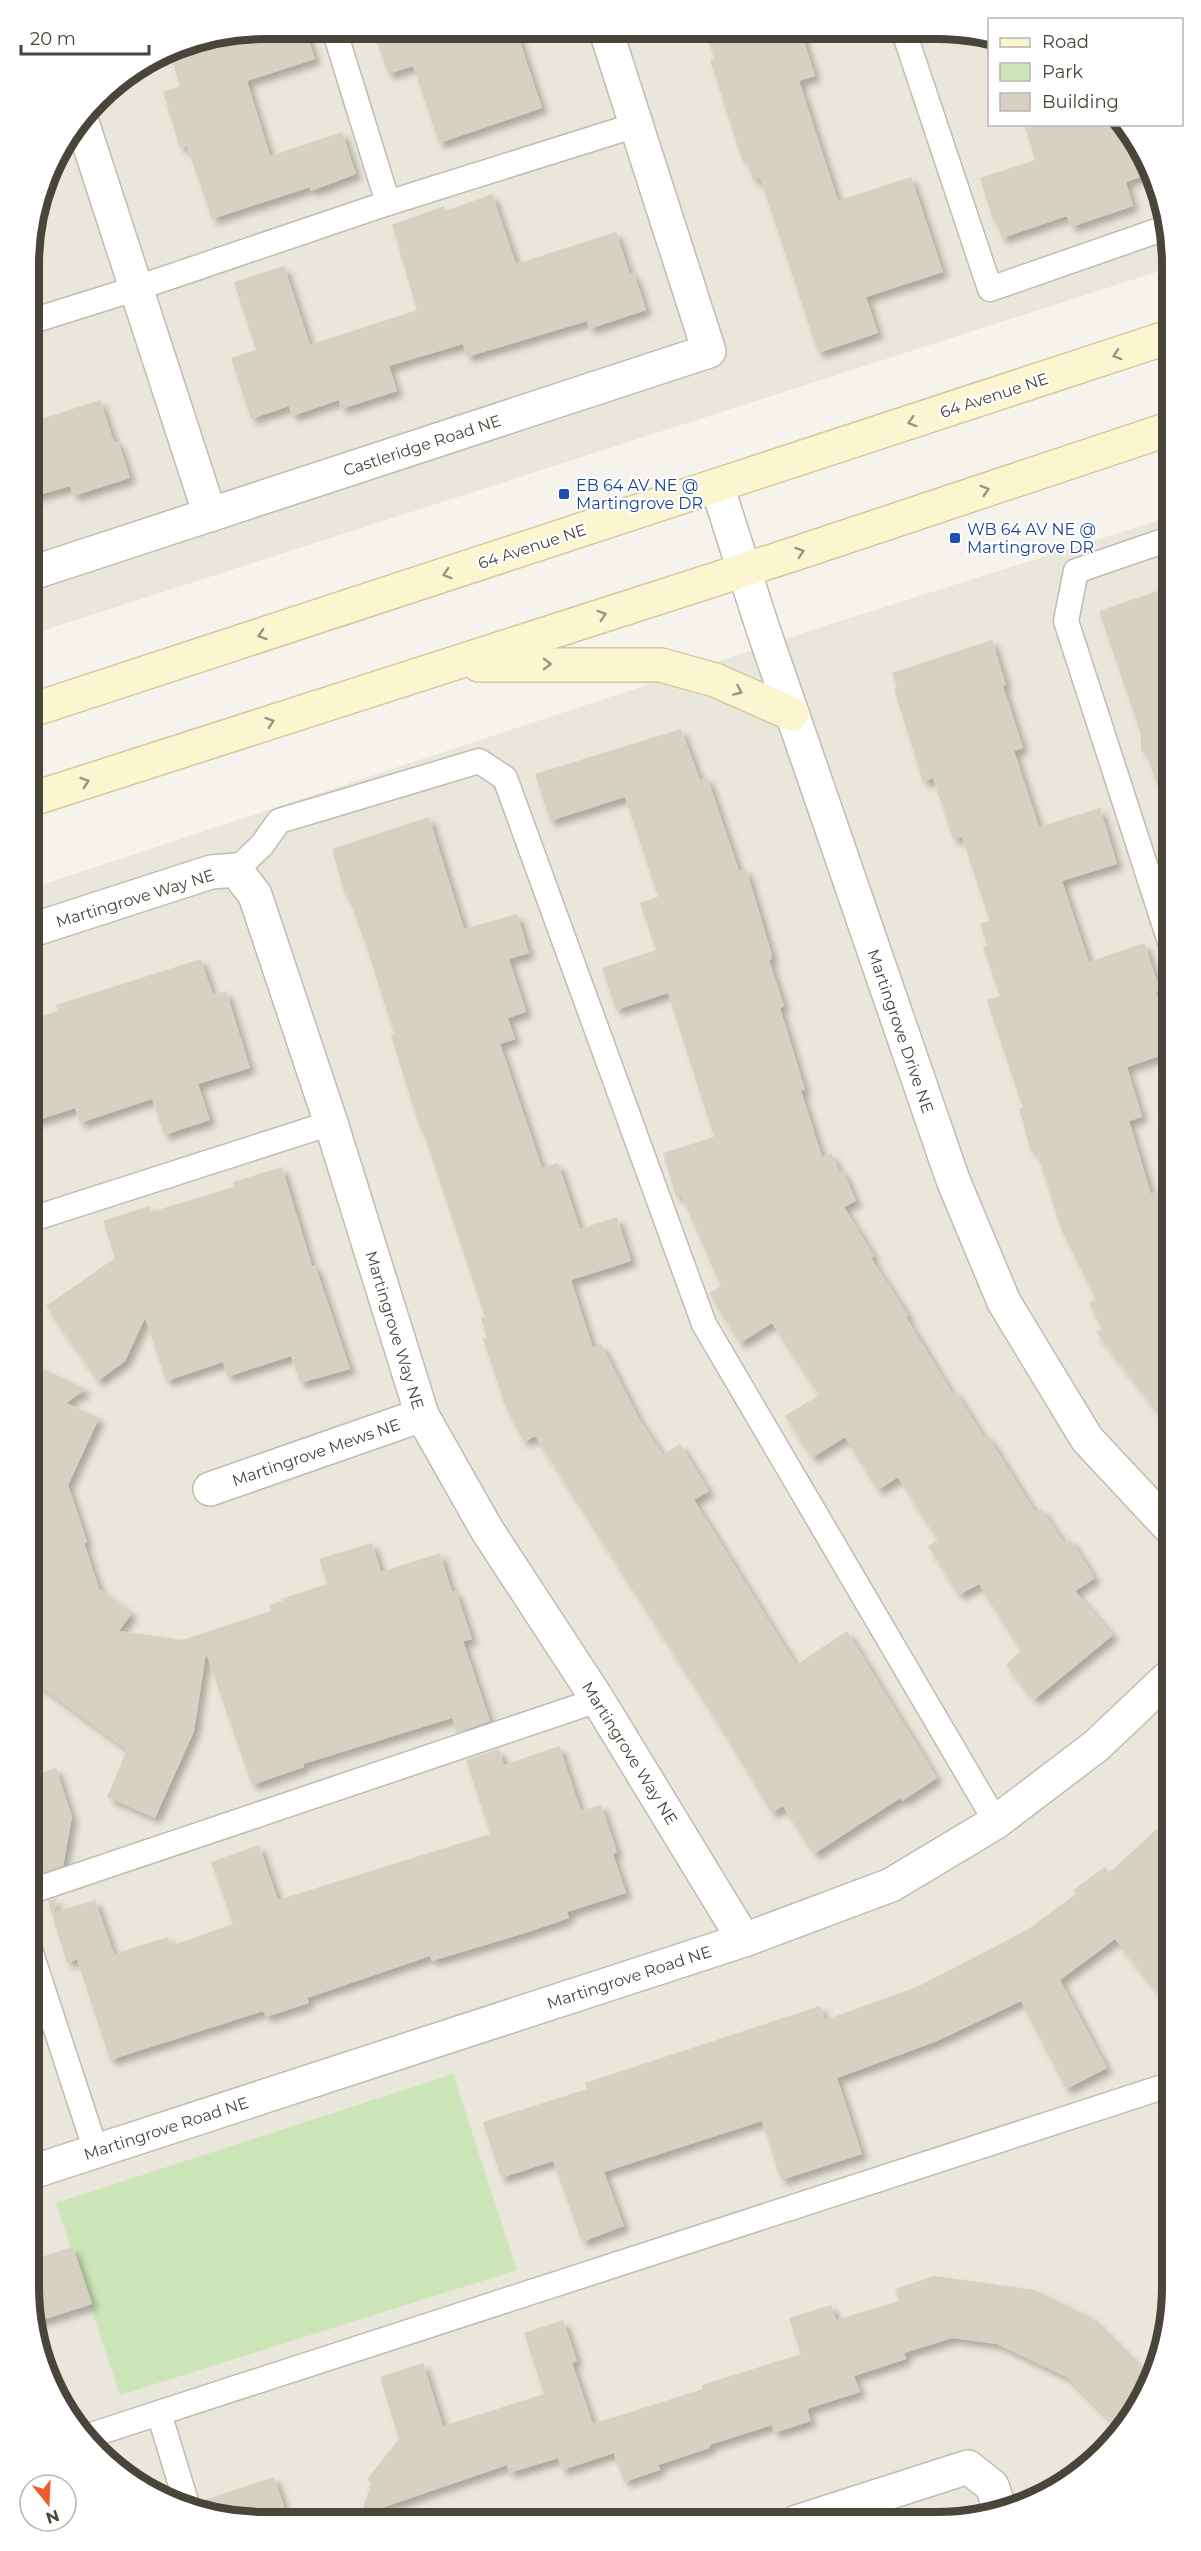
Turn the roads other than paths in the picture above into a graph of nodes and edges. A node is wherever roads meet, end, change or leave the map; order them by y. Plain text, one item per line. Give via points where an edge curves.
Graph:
1 (337, 39) edge
2 (609, 39) edge
3 (906, 39) edge
4 (636, 125) junction
5 (84, 128) edge
6 (388, 203) junction
7 (1159, 230) edge
8 (134, 289) junction
9 (39, 319) edge
10 (1162, 340) edge
11 (1162, 431) edge
12 (717, 486) junction
13 (210, 515) junction
14 (1162, 541) edge
15 (744, 569) junction
16 (39, 571) edge
17 (447, 665) junction
18 (39, 708) edge
19 (792, 714) junction
20 (39, 797) edge
21 (236, 870) junction
22 (1162, 917) edge
23 (39, 928) edge
24 (331, 1123) junction
25 (39, 1217) edge
26 (422, 1415) junction
27 (210, 1489) dead end
28 (1162, 1519) edge
29 (1162, 1683) edge
30 (598, 1700) junction
31 (996, 1822) junction
32 (39, 1889) edge
33 (744, 1940) junction
34 (39, 1977) edge
35 (1162, 2087) edge
36 (96, 2151) junction
37 (39, 2169) edge
38 (159, 2412) junction
39 (94, 2434) edge
40 (185, 2498) edge
41 (998, 2503) edge
42 (828, 2512) edge

1 - 6 lane
2 - 4 street, Castleridge Road NE
3 - 7 lane via 990,289
4 - 6 lane
4 - 13 street, Castleridge Road NE via 709,351
5 - 8 street
6 - 8 lane
8 - 9 lane
8 - 13 street
10 -> 12 main road, 64 Avenue NE
15 -> 11 main road
12 - 15 street, Martingrove Drive NE
12 -> 18 main road, 64 Avenue NE
13 - 16 street
14 - 22 lane via 1076,571 1066,621
17 -> 15 main road
15 - 19 street, Martingrove Drive NE
17 -> 19 main road via 661,665 715,681
20 -> 17 main road
19 - 28 street, Martingrove Drive NE via 953,1180 1004,1302 1087,1438
21 - 23 street, Martingrove Way NE via 211,872
21 - 24 street, Martingrove Way NE via 255,895
21 - 31 lane via 262,845 279,820 479,761 505,778 704,1324
24 - 25 lane
24 - 26 street, Martingrove Way NE
26 - 27 street, Martingrove Mews NE
26 - 30 street, Martingrove Way NE via 487,1530
29 - 31 street, Martingrove Road NE via 1096,1746
30 - 32 lane
30 - 33 street, Martingrove Way NE
31 - 33 street, Martingrove Road NE via 891,1885
33 - 36 street, Martingrove Road NE
34 - 36 lane
35 - 38 lane
36 - 37 street, Martingrove Road NE
38 - 39 lane
38 - 40 lane
41 - 42 street via 992,2486 968,2467

